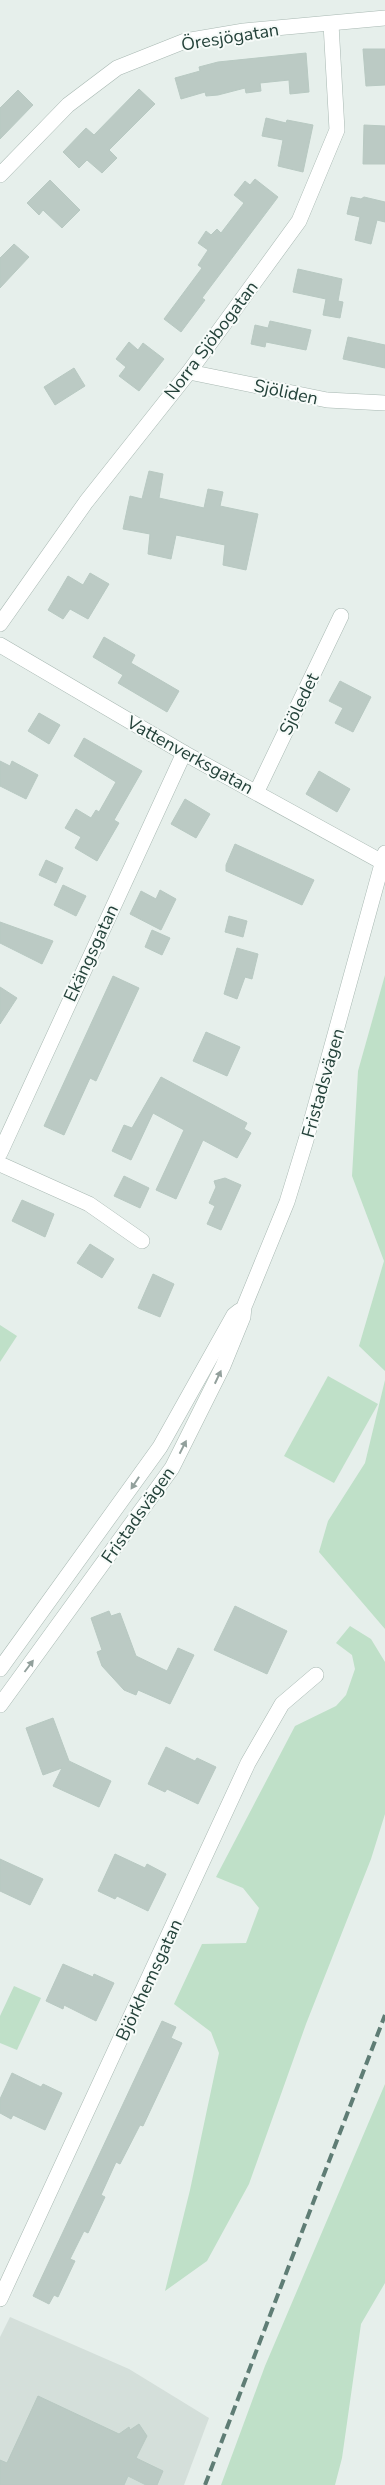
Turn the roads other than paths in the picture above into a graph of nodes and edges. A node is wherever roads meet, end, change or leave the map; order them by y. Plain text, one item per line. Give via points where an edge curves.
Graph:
1 (385, 18) edge
2 (331, 24) junction
3 (0, 175) edge
4 (189, 372) junction
5 (385, 403) edge
6 (341, 616) dead end
7 (0, 624) edge
8 (0, 645) edge
9 (184, 753) junction
10 (257, 791) junction
11 (383, 858) edge
12 (0, 1153) edge
13 (0, 1164) edge
14 (142, 1241) dead end
15 (244, 1306) junction
16 (0, 1669) edge
17 (316, 1675) dead end
18 (0, 1705) edge
19 (0, 2299) edge

1 - 2 street, Öresjögatan
2 - 3 street, Öresjögatan via 244,31 185,41 117,68 68,105
2 - 4 street, Norra Sjöbogatan via 337,130 299,221
4 - 5 street, Sjöliden via 327,400
4 - 7 street, Norra Sjöbogatan via 86,502
6 - 10 street, Sjöledet
8 - 9 street, Vattenverksgatan
9 - 10 street, Vattenverksgatan
9 - 12 street, Ekängsgatan
10 - 11 street, Vattenverksgatan
11 - 15 street, Fristadsvägen via 301,1158 287,1202
13 - 14 street via 89,1204
15 -> 16 street, Fristadsvägen via 234,1315 160,1447
18 -> 15 street, Fristadsvägen via 172,1468 223,1366 244,1317
17 - 19 street, Björkhemsgatan via 282,1704 248,1763

